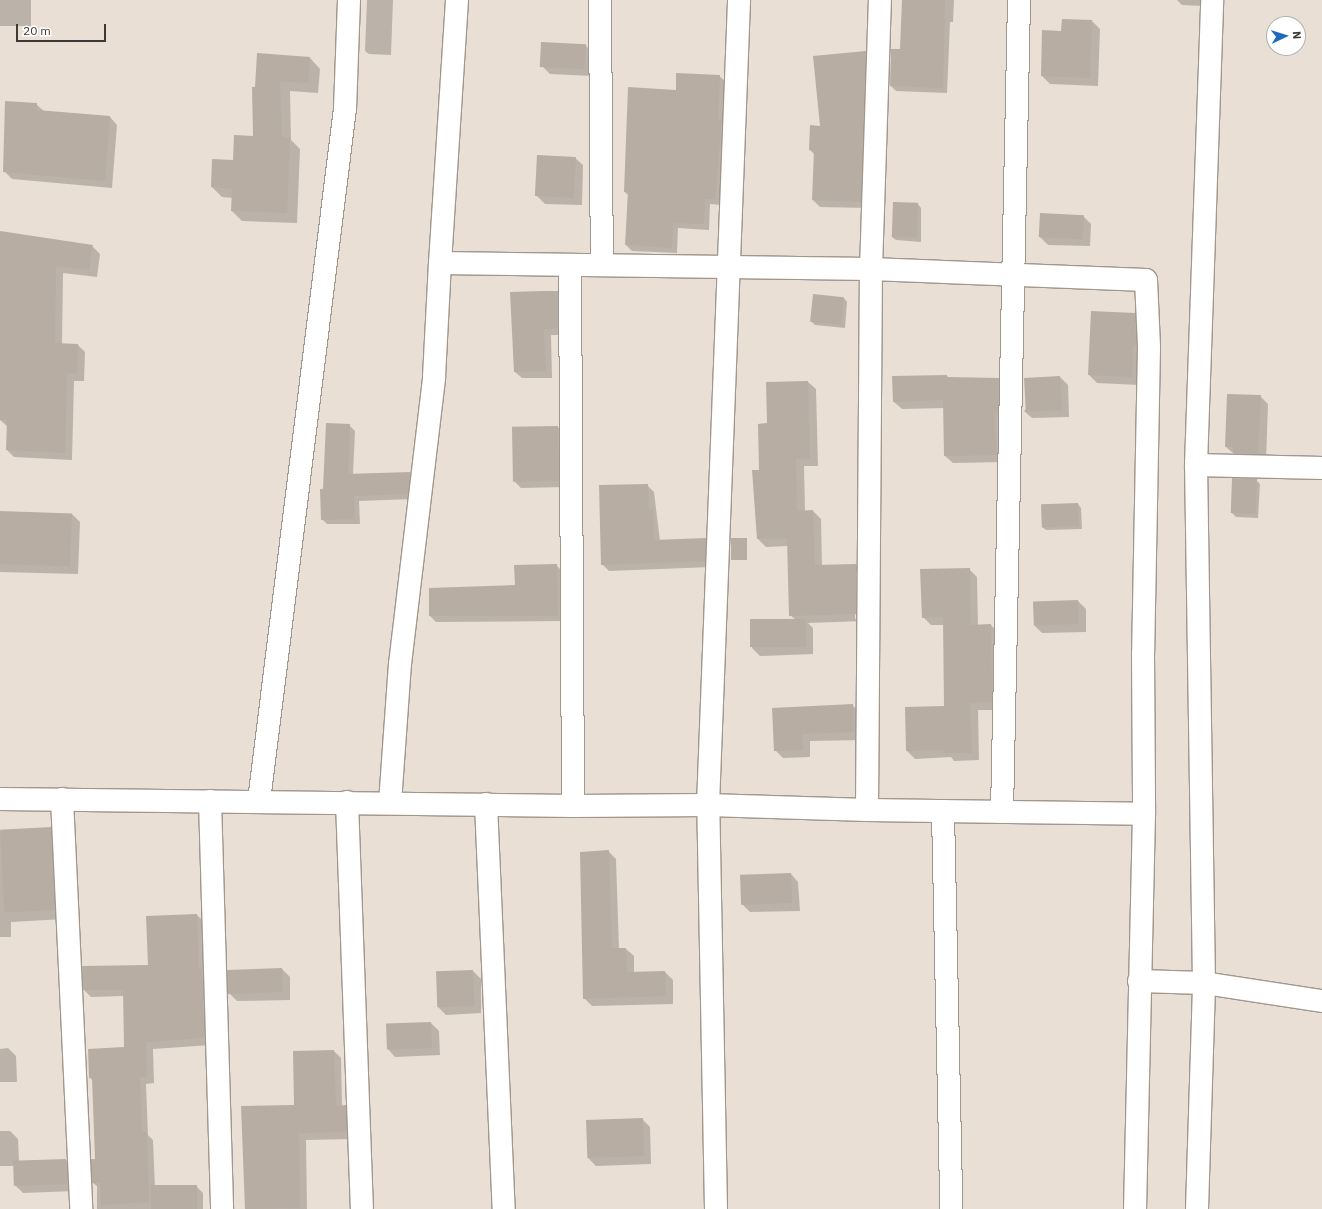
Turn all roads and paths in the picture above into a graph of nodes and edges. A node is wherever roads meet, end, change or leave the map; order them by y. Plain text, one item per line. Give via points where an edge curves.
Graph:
1 (349, 0) edge
2 (457, 0) edge
3 (600, 0) edge
4 (738, 0) edge
5 (880, 0) edge
6 (1019, 0) edge
7 (1212, 0) edge
8 (440, 263) junction
9 (570, 265) junction
10 (602, 265) junction
11 (729, 267) junction
12 (871, 269) junction
13 (1014, 276) junction
14 (1196, 465) junction
15 (1322, 468) edge
16 (0, 798) edge
17 (62, 799) junction
18 (210, 801) junction
19 (259, 801) junction
20 (347, 802) junction
21 (390, 803) junction
22 (486, 804) junction
23 (708, 805) junction
24 (573, 806) junction
25 (867, 810) junction
26 (943, 811) junction
27 (1002, 812) junction
28 (1144, 814) junction
29 (1139, 981) junction
30 (1204, 983) junction
31 (1322, 1001) edge
32 (81, 1209) edge
33 (222, 1209) edge
34 (362, 1209) edge
35 (504, 1209) edge
36 (716, 1209) edge
37 (951, 1209) edge
38 (1135, 1209) edge
39 (1198, 1209) edge

1 - 19 street via 345,109
2 - 8 street
3 - 10 street
4 - 11 street
5 - 12 street
6 - 13 street
7 - 14 street
8 - 9 street
8 - 21 street via 434,377 400,664
9 - 10 street
9 - 24 street
10 - 11 street
11 - 12 street
11 - 23 street
12 - 13 street
12 - 25 street
13 - 27 street
13 - 28 street via 1146,280 1149,347 1143,654
14 - 15 street
14 - 30 street
16 - 17 street
17 - 18 street
17 - 32 street
18 - 19 street
18 - 33 street
19 - 20 street
20 - 21 street
20 - 34 street
21 - 22 street
22 - 24 street
22 - 35 street
23 - 24 street
23 - 25 street
23 - 36 street
25 - 26 street
26 - 27 street
26 - 37 street
27 - 28 street
28 - 29 street
29 - 30 street
29 - 38 street
30 - 31 street
30 - 39 street

